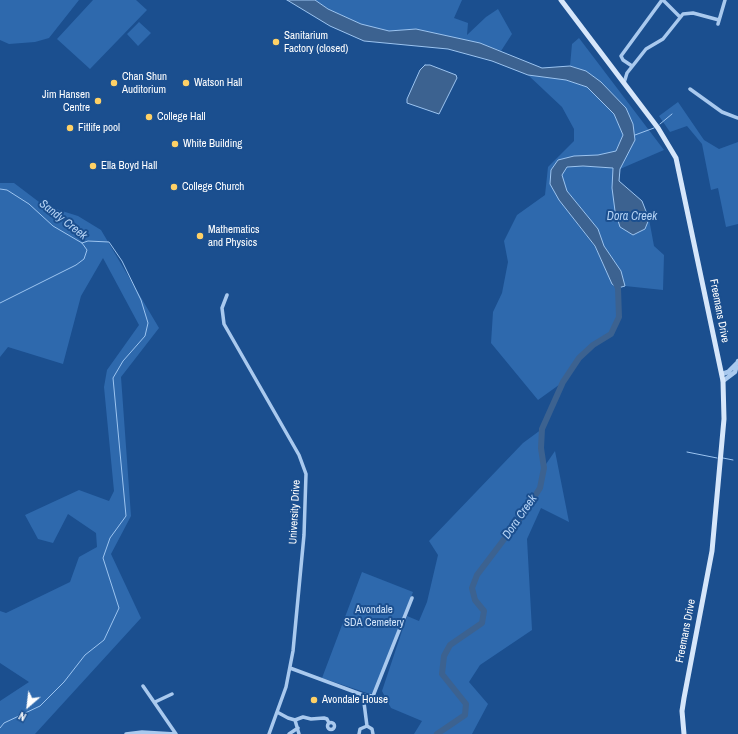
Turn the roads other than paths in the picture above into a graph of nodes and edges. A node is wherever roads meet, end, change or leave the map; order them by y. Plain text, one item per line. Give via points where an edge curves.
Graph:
1 (561, 0) edge
2 (662, 0) edge
3 (725, 0) edge
4 (680, 17) junction
5 (632, 66) junction
6 (615, 72) junction
7 (627, 73) junction
8 (624, 83) junction
9 (690, 89) dead end
10 (738, 118) edge
11 (227, 295) dead end
12 (738, 362) edge
13 (722, 374) junction
14 (723, 381) junction
15 (412, 598) dead end
16 (290, 668) junction
17 (143, 686) dead end
18 (172, 694) dead end
19 (363, 695) junction
20 (155, 702) junction
21 (278, 712) junction
22 (295, 720) junction
23 (329, 723) dead end
24 (366, 726) junction
25 (298, 728) junction
26 (126, 734) edge
27 (176, 734) edge
28 (269, 734) edge
29 (289, 734) edge
30 (300, 734) edge
31 (359, 734) edge
32 (373, 734) edge
33 (684, 734) edge

1 - 6 main road, Freemans Drive
2 - 4 street
2 - 5 street via 621,56
3 - 4 street via 719,22 693,13
4 - 5 street via 663,39 646,49
5 - 7 street
6 - 7 street
6 - 8 main road, Freemans Drive
7 - 8 street
8 - 13 main road, Freemans Drive via 658,128 676,158
9 - 10 street via 722,112
11 - 16 street, University Drive via 222,308 224,324 299,455 306,474 296,630
12 - 13 street
12 - 14 street via 736,372
13 - 14 main road, Freemans Drive
14 - 33 main road, Freemans Drive via 724,419 712,551 684,698
15 - 19 street via 375,694
16 - 19 street
16 - 21 street, University Drive
17 - 20 street
18 - 20 street
19 - 24 street
20 - 27 street
21 - 22 street
21 - 28 street, University Drive
22 - 23 street via 303,717 324,718 328,719
22 - 25 street
24 - 31 street via 360,729
24 - 32 street via 372,729
25 - 29 street
25 - 30 street
26 - 27 street

